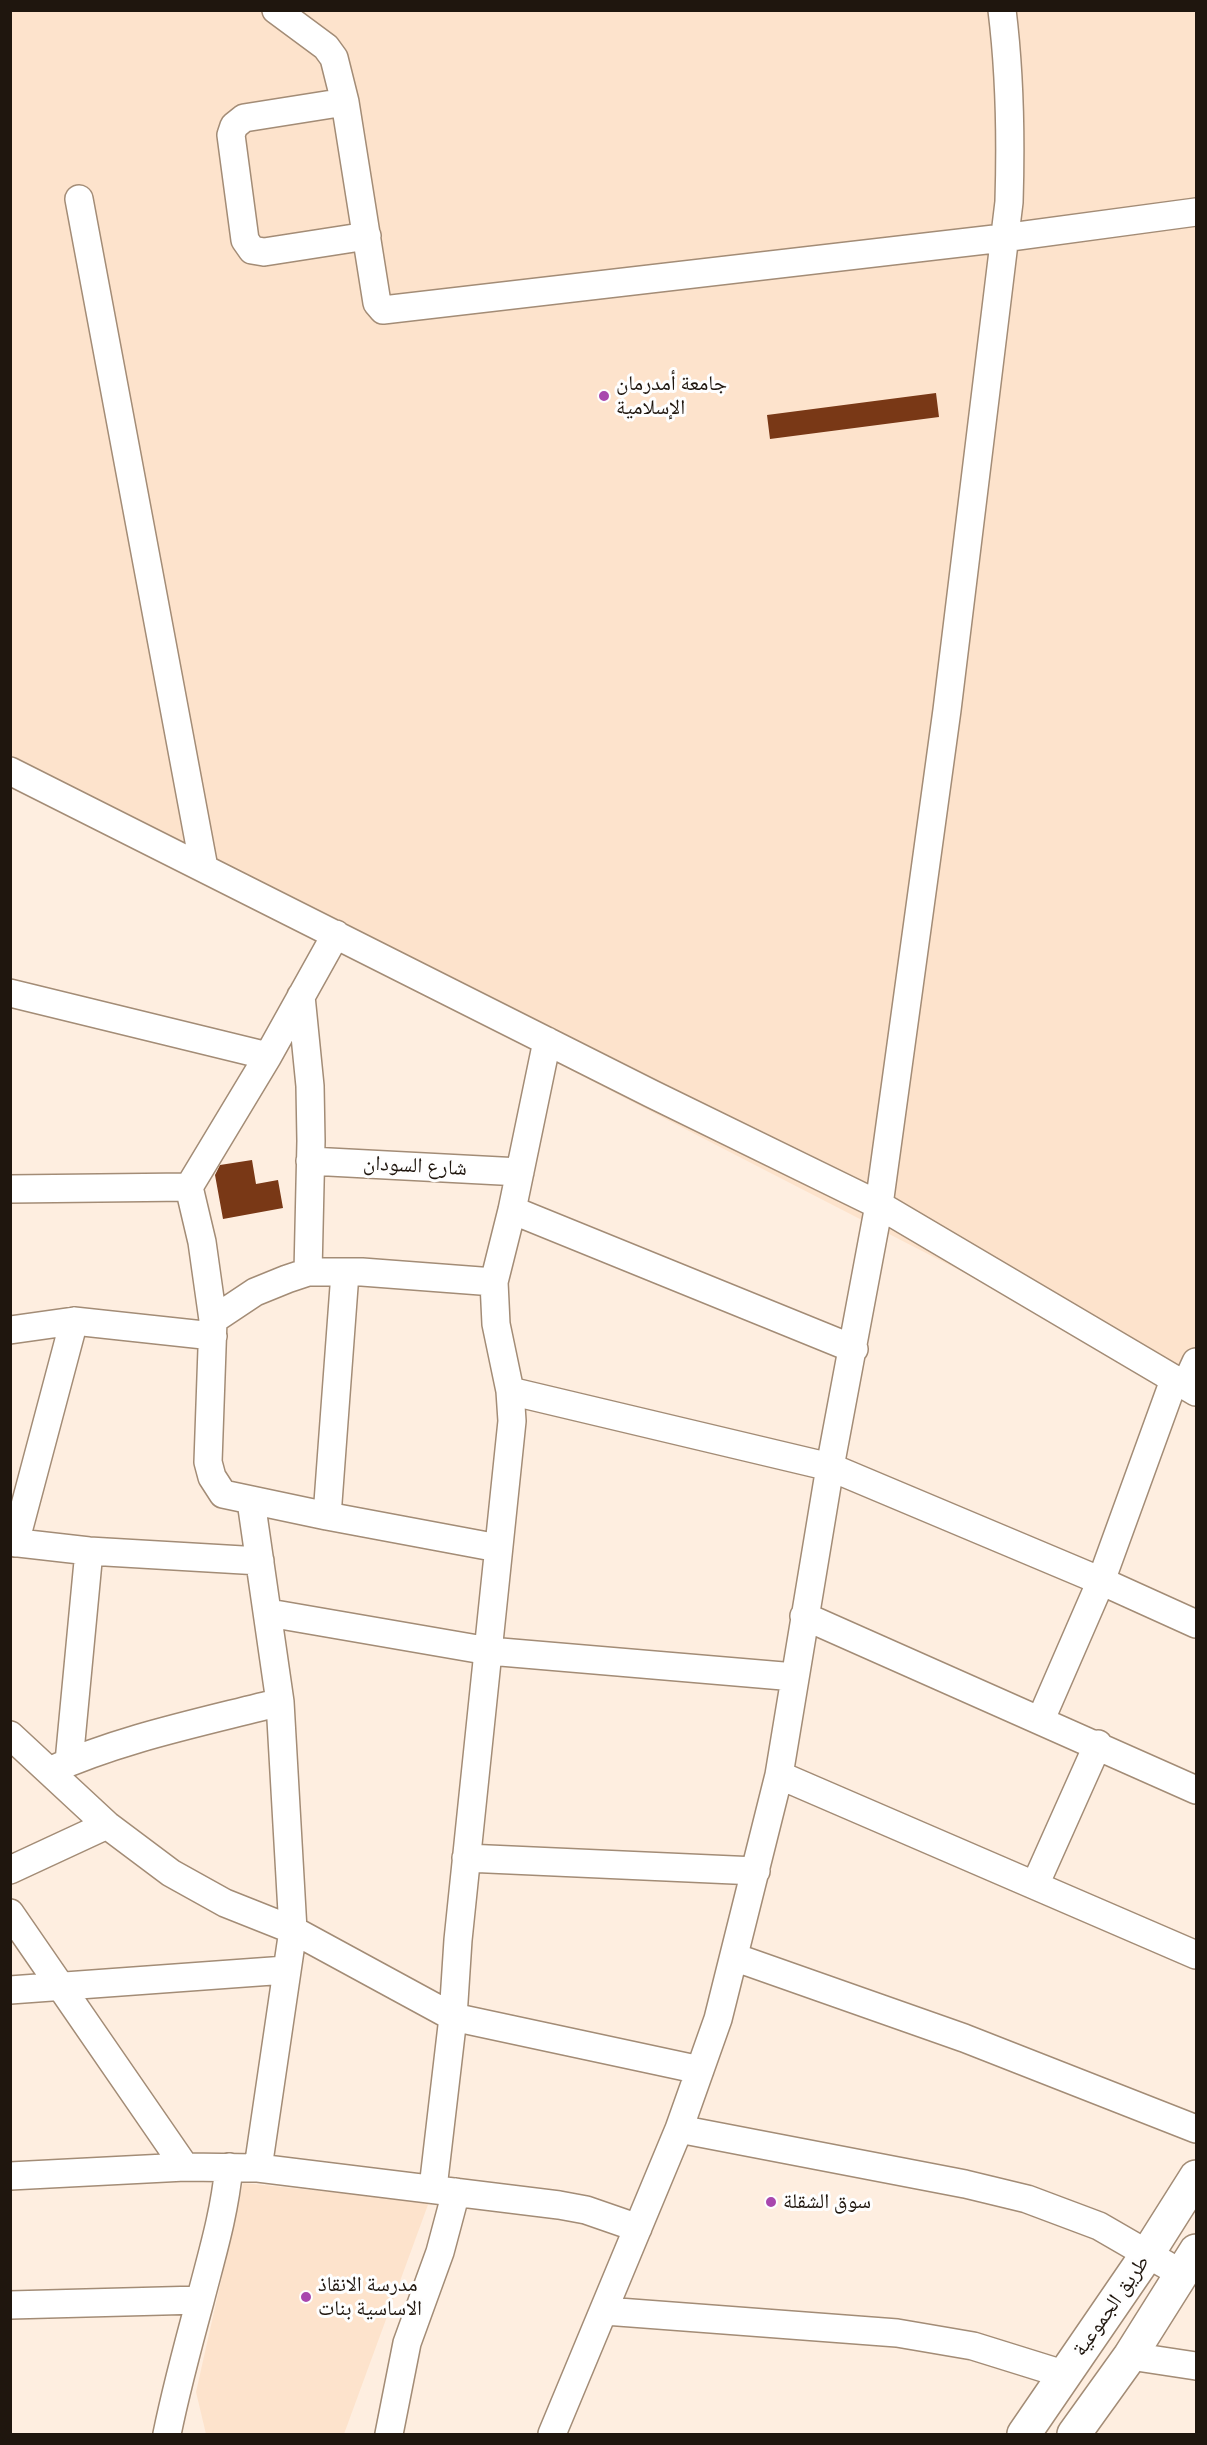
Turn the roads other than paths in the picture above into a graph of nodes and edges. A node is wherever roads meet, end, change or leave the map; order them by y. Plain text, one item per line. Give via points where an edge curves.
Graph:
1 (276, 10) edge
2 (1002, 10) edge
3 (345, 102) junction
4 (79, 199) dead end
5 (1197, 212) edge
6 (367, 236) junction
7 (1003, 238) junction
8 (10, 771) edge
9 (40, 785) junction
10 (10, 789) edge
11 (204, 868) junction
12 (336, 934) junction
13 (10, 993) edge
14 (301, 996) junction
15 (547, 1041) junction
16 (268, 1056) junction
17 (310, 1161) junction
18 (520, 1172) junction
19 (189, 1187) junction
20 (10, 1188) edge
21 (879, 1206) junction
22 (512, 1210) junction
23 (308, 1272) junction
24 (345, 1273) junction
25 (494, 1282) junction
26 (74, 1321) junction
27 (213, 1328) junction
28 (10, 1330) edge
29 (854, 1349) junction
30 (1188, 1380) edge
31 (510, 1391) junction
32 (830, 1467) junction
33 (251, 1501) junction
34 (327, 1516) junction
35 (13, 1543) edge
36 (498, 1548) junction
37 (89, 1551) junction
38 (260, 1561) junction
39 (1101, 1581) junction
40 (269, 1613) junction
41 (804, 1616) junction
42 (1197, 1624) edge
43 (489, 1651) junction
44 (795, 1677) junction
45 (280, 1702) junction
46 (1041, 1719) junction
47 (10, 1735) edge
48 (1098, 1744) junction
49 (59, 1766) junction
50 (779, 1775) junction
51 (1197, 1790) edge
52 (107, 1825) junction
53 (466, 1858) junction
54 (10, 1870) edge
55 (756, 1871) junction
56 (1035, 1885) junction
57 (10, 1913) edge
58 (293, 1930) junction
59 (1197, 1955) edge
60 (734, 1957) junction
61 (286, 1970) junction
62 (61, 1987) junction
63 (10, 1990) edge
64 (453, 2017) junction
65 (700, 2070) junction
66 (679, 2129) junction
67 (1197, 2129) edge
68 (185, 2167) junction
69 (229, 2167) junction
70 (258, 2168) junction
71 (10, 2176) edge
72 (1197, 2177) edge
73 (445, 2190) junction
74 (638, 2228) junction
75 (1148, 2253) junction
76 (1189, 2263) edge
77 (200, 2300) junction
78 (10, 2305) edge
79 (605, 2311) junction
80 (1130, 2356) junction
81 (1197, 2366) edge
82 (1063, 2374) junction
83 (172, 2432) edge
84 (389, 2434) edge
85 (552, 2434) edge
86 (1024, 2434) edge
87 (1074, 2434) edge

1 - 3 street via 326,47 334,58
2 - 7 street via 1011,142
3 - 6 street
3 - 6 street via 244,118 234,126 231,135 245,240 252,250 264,252
4 - 11 street
5 - 7 street
6 - 7 street via 377,303 383,310
7 - 21 street via 947,710
8 - 9 street
9 - 10 street
9 - 11 street
11 - 12 street
12 - 14 street
12 - 15 street
13 - 16 street
14 - 16 street
14 - 17 street via 310,1086
15 - 18 street
15 - 21 street
16 - 19 street
17 - 18 street, شارع السودان
17 - 23 street
18 - 22 street
19 - 20 street
19 - 27 street via 202,1242
21 - 29 street
21 - 30 street
22 - 25 street
22 - 29 street
23 - 24 street
23 - 27 street via 255,1292
24 - 25 street
24 - 34 street
25 - 31 street via 496,1324
26 - 27 street
26 - 28 street
26 - 35 street
27 - 33 street via 207,1462 224,1494
29 - 32 street
30 - 39 street
31 - 32 street
31 - 36 street via 512,1421
32 - 39 street
32 - 41 street
33 - 34 street
33 - 38 street
34 - 36 street
35 - 37 street
36 - 43 street
37 - 38 street
37 - 49 street
38 - 40 street
39 - 42 street
39 - 46 street
40 - 43 street
40 - 45 street
41 - 44 street
41 - 46 street
43 - 44 street
43 - 53 street
44 - 50 street
45 - 49 street via 164,1732
45 - 58 street
46 - 48 street
47 - 49 street
48 - 51 street
48 - 56 street
49 - 52 street
50 - 55 street
50 - 56 street
52 - 54 street
52 - 58 street via 171,1873 225,1903
53 - 55 street
53 - 64 street
55 - 60 street
56 - 59 street
57 - 62 street
58 - 61 street
58 - 64 street
60 - 65 street
60 - 67 street via 964,2038
61 - 62 street
61 - 70 street
62 - 63 street
62 - 68 street
64 - 65 street
64 - 73 street
65 - 66 street
66 - 74 street
66 - 75 street via 1027,2199 1099,2226
68 - 69 street
68 - 71 street
69 - 70 street
69 - 77 street via 221,2224
70 - 73 street
72 - 75 main road, طريق الجموعية
73 - 74 street via 586,2210
73 - 84 street via 440,2252 407,2343
74 - 79 street
75 - 76 street
75 - 82 main road, طريق الجموعية
76 - 80 main road, طريق الجموعية
77 - 78 street
77 - 83 street
79 - 82 street via 897,2333 972,2346
79 - 85 street
80 - 81 street
80 - 87 main road, طريق الجموعية
82 - 86 main road, طريق الجموعية

